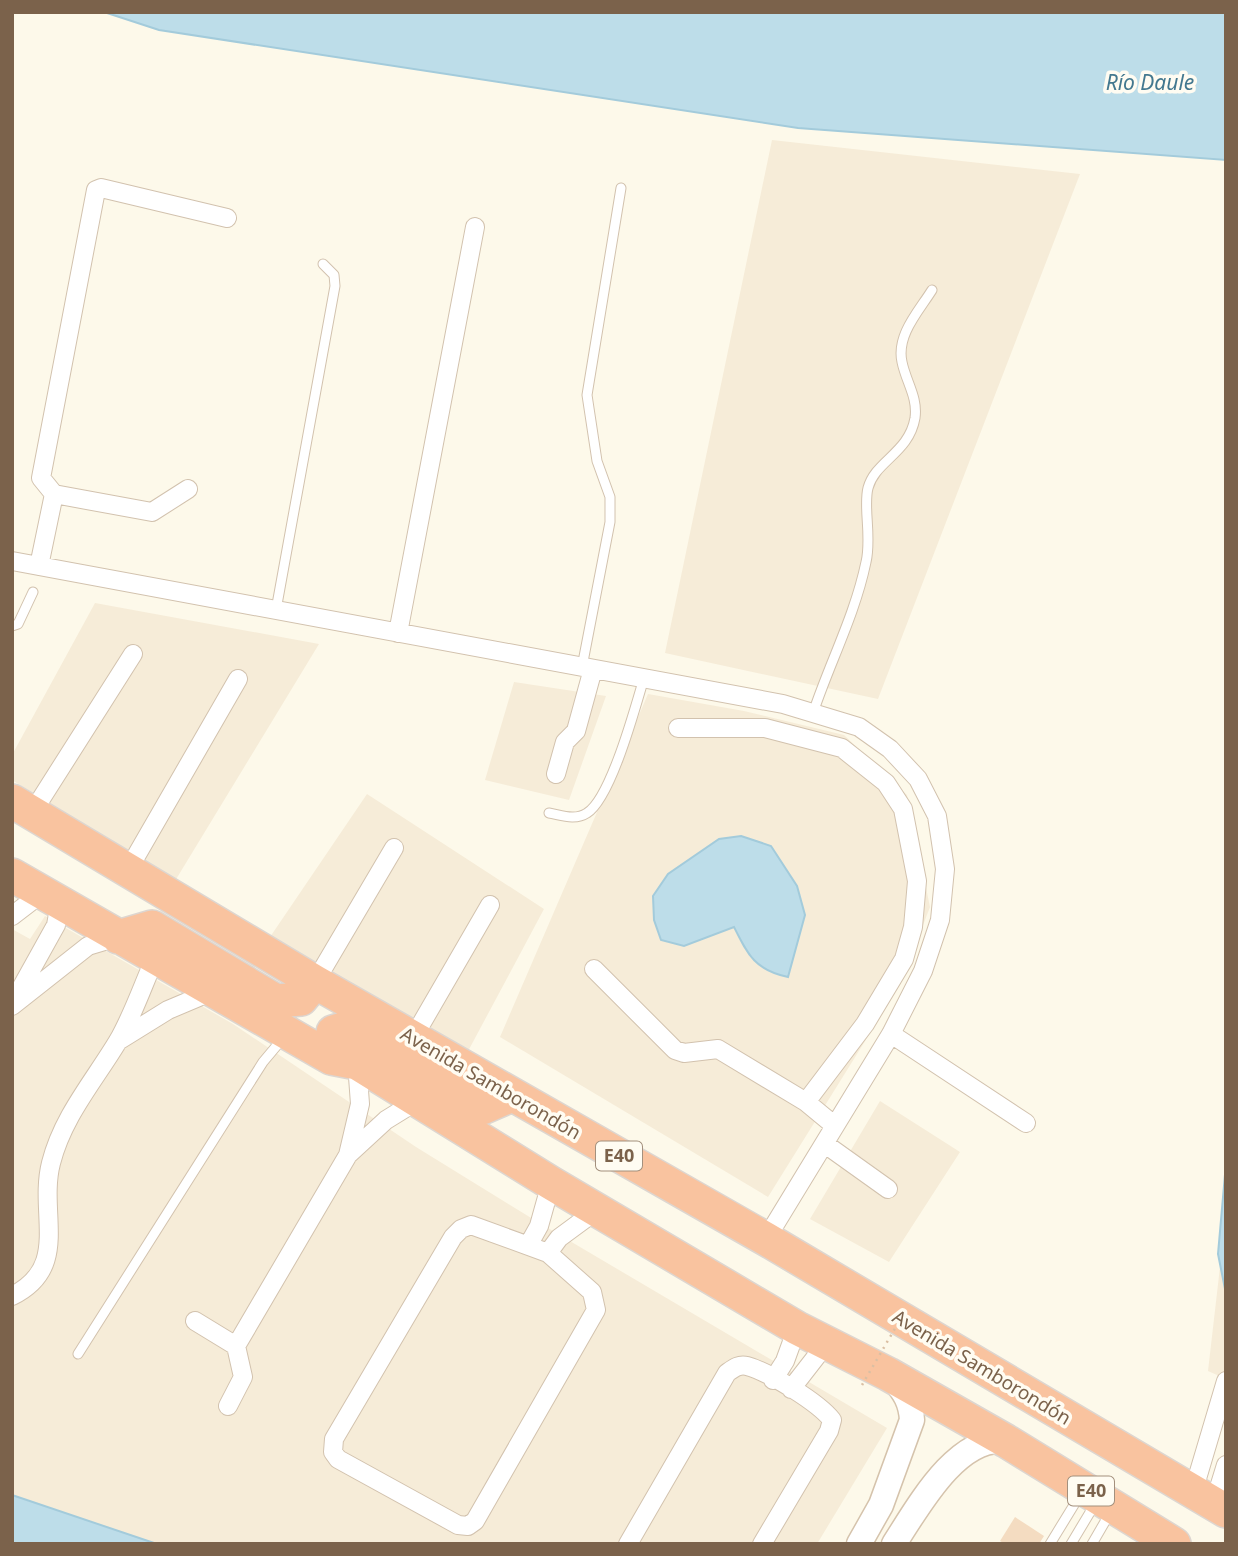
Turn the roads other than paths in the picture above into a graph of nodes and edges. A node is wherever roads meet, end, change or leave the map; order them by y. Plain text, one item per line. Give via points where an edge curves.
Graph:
1 (621, 188) dead end
2 (227, 218) dead end
3 (475, 227) dead end
4 (323, 264) dead end
5 (932, 290) dead end
6 (188, 489) dead end
7 (54, 494) junction
8 (12, 561) edge
9 (39, 566) junction
10 (33, 592) dead end
11 (276, 610) junction
12 (12, 626) edge
13 (398, 633) junction
14 (133, 654) dead end
15 (587, 668) junction
16 (644, 678) junction
17 (238, 679) dead end
18 (813, 713) junction
19 (678, 728) dead end
20 (556, 774) dead end
21 (22, 807) edge
22 (549, 813) dead end
23 (394, 848) dead end
24 (128, 870) junction
25 (12, 875) edge
26 (51, 898) junction
27 (490, 905) dead end
28 (12, 916) edge
29 (118, 937) junction
30 (155, 958) junction
31 (594, 969) dead end
32 (315, 982) junction
33 (213, 991) junction
34 (12, 1004) edge
35 (287, 1033) junction
36 (891, 1034) junction
37 (412, 1038) junction
38 (118, 1041) junction
39 (344, 1060) junction
40 (512, 1095) junction
41 (420, 1100) junction
42 (806, 1102) junction
43 (1026, 1123) dead end
44 (835, 1126) junction
45 (825, 1144) junction
46 (348, 1155) junction
47 (551, 1183) junction
48 (888, 1189) dead end
49 (597, 1210) junction
50 (766, 1239) junction
51 (529, 1244) junction
52 (548, 1254) junction
53 (12, 1296) edge
54 (195, 1321) dead end
55 (797, 1328) junction
56 (826, 1344) junction
57 (236, 1346) junction
58 (78, 1354) dead end
59 (875, 1379) junction
60 (773, 1380) junction
61 (1226, 1381) edge
62 (791, 1390) junction
63 (228, 1406) dead end
64 (1222, 1406) edge
65 (1006, 1441) junction
66 (1226, 1465) edge
67 (1100, 1497) junction
68 (1211, 1502) edge
69 (628, 1544) edge
70 (762, 1544) edge
71 (859, 1544) edge
72 (894, 1544) edge
73 (1050, 1544) edge
74 (1071, 1544) edge
75 (1092, 1544) edge
76 (1174, 1544) edge

1 - 15 lane via 587,395 597,461 610,497 610,522
2 - 7 street via 96,190 41,478
3 - 13 street
4 - 11 lane via 334,275 335,286
5 - 18 lane via 901,349 914,393 910,435 871,480 866,500 870,535 862,580
6 - 7 street via 152,512
7 - 9 street
8 - 9 street
9 - 11 street
10 - 12 lane via 18,624
11 - 13 street
13 - 15 street
14 - 21 street
15 - 16 street
15 - 20 street via 576,732 565,742
16 - 18 street
16 - 22 lane via 600,798 579,816
17 - 24 street
18 - 36 street via 859,727 890,749 918,779 937,816 945,869 940,920 923,971
19 - 42 street via 765,728 842,748 886,783 903,809 917,881 913,928 904,959 865,1024
21 - 24 highway, Avenida Samborondón / E40
23 - 32 street
24 - 32 highway, Avenida Samborondón / E40
25 - 26 highway, E40
26 - 28 street
26 - 29 highway, E40
26 - 34 street via 56,925
27 - 37 street
29 - 30 highway, E40
29 - 32 highway via 152,927 276,1001 301,999
29 - 34 street via 88,946
30 - 33 highway, E40
30 - 38 street
31 - 42 street via 676,1049 684,1053 718,1049
32 - 37 highway, Avenida Samborondón / E40
33 - 35 highway, E40
33 - 38 street via 174,1006
35 - 39 highway, E40
35 - 58 lane
36 - 43 street
36 - 44 street
37 - 40 highway, Avenida Samborondón / E40
38 - 53 street via 79,1099 51,1163 45,1268 30,1287
39 - 40 highway via 333,1031 346,1028 482,1108
39 - 41 highway, E40
39 - 46 street via 359,1104
40 - 50 highway, Avenida Samborondón / E40
41 - 46 street via 386,1120
41 - 47 highway, E40
42 - 44 street
44 - 45 street
45 - 48 street
45 - 50 street
46 - 57 street
47 - 49 highway, E40
47 - 51 street
49 - 52 street via 559,1238
49 - 55 highway, E40
50 - 68 highway, Avenida Samborondón / E40
51 - 52 street
51 - 52 street via 471,1225 460,1229 334,1439 333,1452 338,1459 458,1525 475,1521 596,1310 592,1292
54 - 57 street
55 - 56 highway, E40
55 - 60 street
56 - 59 highway, E40
56 - 62 street
57 - 63 street via 243,1377
59 - 65 highway, E40
59 - 71 street via 905,1392 912,1420 881,1505
60 - 62 street
60 - 69 street via 747,1366 727,1373
61 - 64 street
62 - 70 street via 832,1420
64 - 68 street
65 - 67 highway, E40
65 - 72 street via 991,1440 963,1454
66 - 68 street
67 - 73 lane
67 - 74 lane
67 - 75 lane
67 - 76 highway, E40

